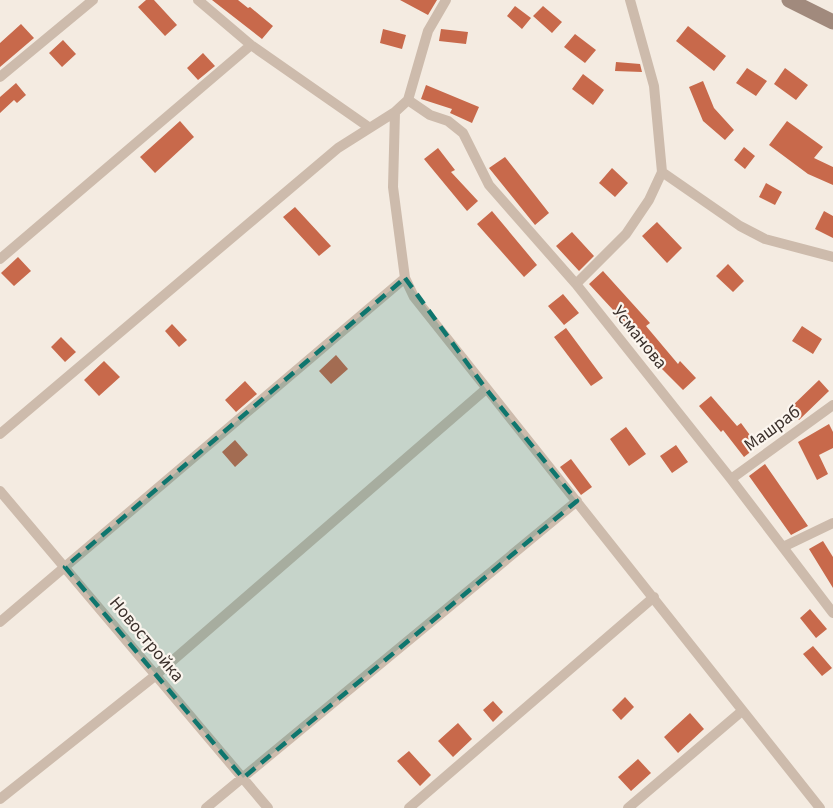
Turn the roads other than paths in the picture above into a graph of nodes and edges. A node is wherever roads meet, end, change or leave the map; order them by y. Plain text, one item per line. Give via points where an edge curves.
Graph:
1 (93, 0) edge
2 (198, 0) edge
3 (446, 0) edge
4 (630, 0) edge
5 (789, 0) edge
6 (833, 22) edge
7 (251, 45) junction
8 (0, 77) edge
9 (408, 100) junction
10 (395, 112) junction
11 (370, 128) junction
12 (662, 172) junction
13 (833, 257) edge
14 (0, 259) edge
15 (405, 278) junction
16 (576, 284) junction
17 (486, 389) junction
18 (833, 405) edge
19 (0, 435) edge
20 (731, 479) junction
21 (0, 491) edge
22 (577, 501) junction
23 (833, 524) edge
24 (783, 547) junction
25 (65, 567) junction
26 (654, 597) junction
27 (833, 613) edge
28 (0, 622) edge
29 (156, 675) junction
30 (742, 711) junction
31 (243, 778) junction
32 (0, 799) edge
33 (206, 808) edge
34 (268, 808) edge
35 (409, 808) edge
36 (628, 808) edge
37 (820, 808) edge

1 - 8 street
2 - 7 street
3 - 9 street via 428,30
4 - 12 street via 654,86
5 - 6 street
7 - 11 street
7 - 14 street
9 - 10 street
9 - 16 street, Усманова via 463,133 489,185
10 - 11 street
10 - 15 street via 393,188
11 - 19 street via 338,148
12 - 13 street via 765,239
12 - 16 street via 650,200 626,234
15 - 17 street via 414,297
15 - 25 street
16 - 20 street, Усманова
17 - 22 street
17 - 29 street
18 - 20 street, Машраб
20 - 24 street, Усманова
21 - 25 street, Новостройка
22 - 26 street
22 - 31 street
23 - 24 street
24 - 27 street, Усманова
25 - 28 street
25 - 29 street, Новостройка
26 - 30 street
26 - 35 street
29 - 31 street, Новостройка
29 - 32 street
30 - 36 street
30 - 37 street
31 - 33 street
31 - 34 street, Новостройка

